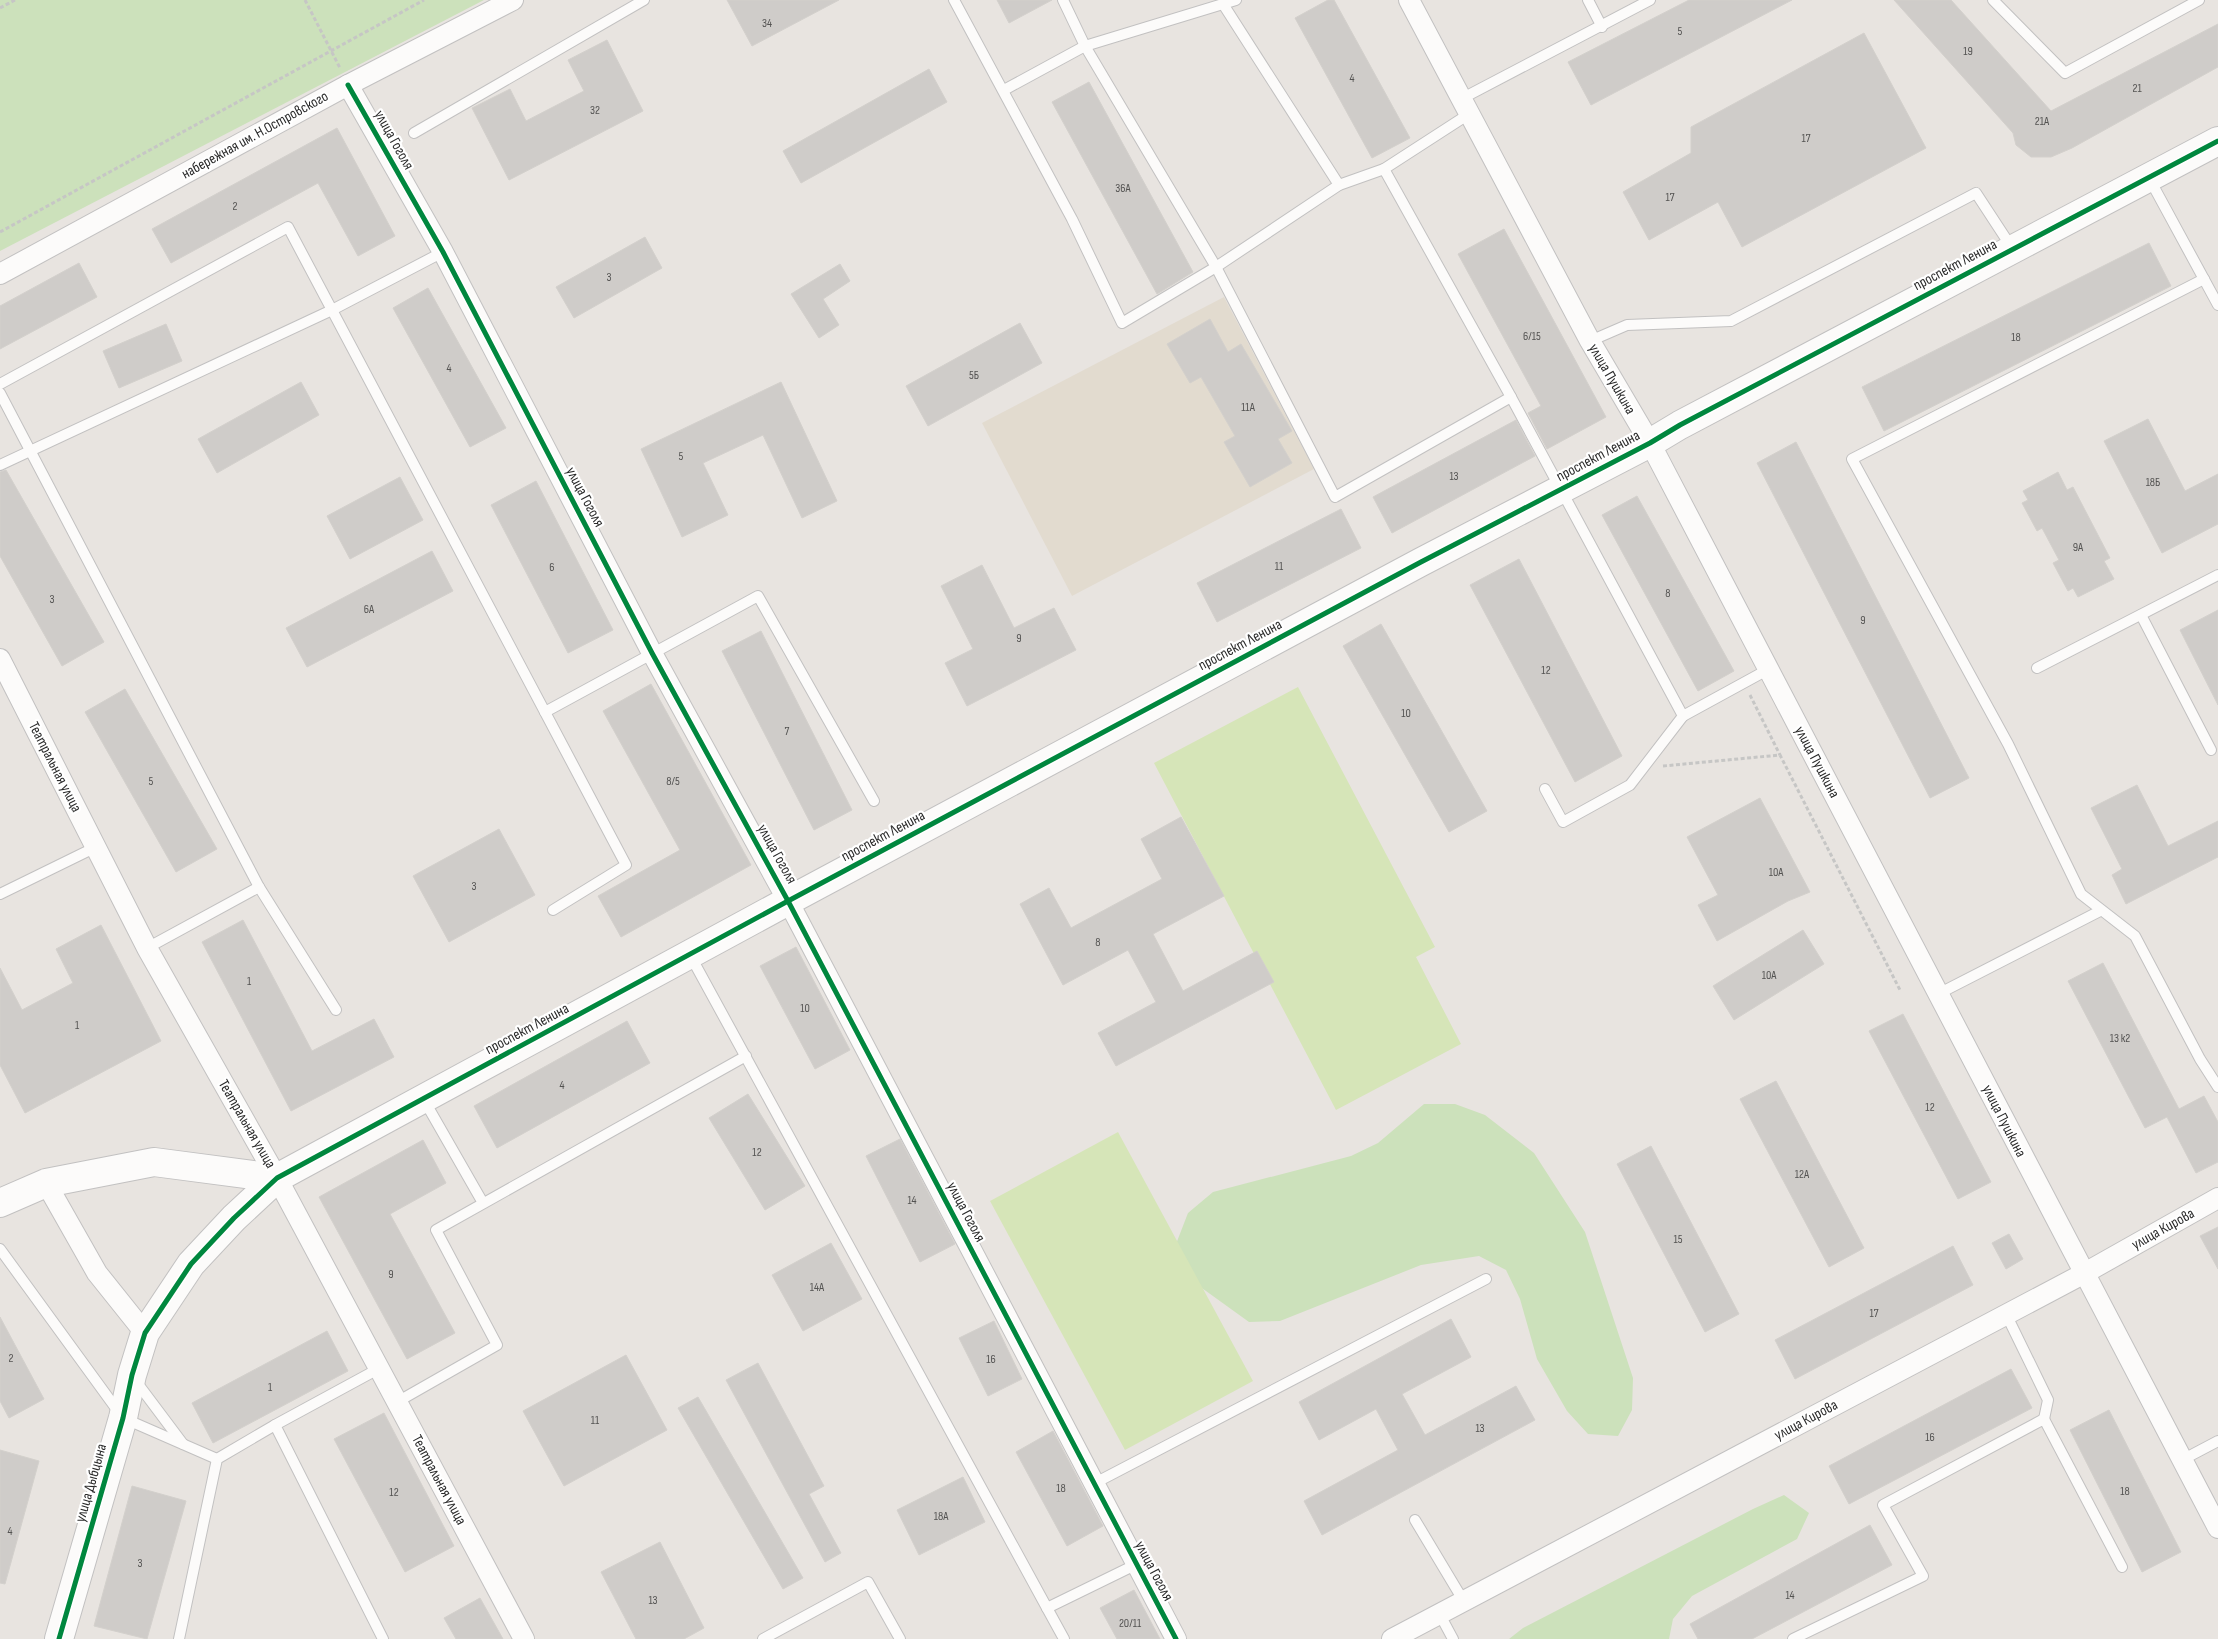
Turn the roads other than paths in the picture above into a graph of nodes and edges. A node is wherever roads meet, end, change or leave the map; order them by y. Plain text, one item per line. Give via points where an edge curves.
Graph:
1 (513, 0) edge
2 (644, 0) edge
3 (954, 0) edge
4 (1063, 0) edge
5 (1236, 0) edge
6 (1409, 0) edge
7 (1588, 0) edge
8 (1650, 0) edge
9 (1993, 0) edge
10 (2199, 0) edge
11 (1224, 4) junction
12 (1602, 26) junction
13 (1085, 46) junction
14 (348, 84) junction
15 (1004, 90) junction
16 (1465, 106) junction
17 (414, 133) dead end
18 (2218, 141) edge
19 (1384, 169) junction
20 (2148, 177) junction
21 (1339, 185) junction
22 (2013, 248) junction
23 (443, 252) junction
24 (1216, 267) junction
25 (0, 274) edge
26 (2204, 279) junction
27 (2214, 287) edge
28 (2218, 305) edge
29 (332, 310) junction
30 (1590, 341) junction
31 (0, 384) edge
32 (0, 394) edge
33 (1511, 397) junction
34 (1650, 443) junction
35 (28, 450) junction
36 (0, 466) edge
37 (1561, 490) junction
38 (2218, 575) edge
39 (2142, 615) junction
40 (652, 652) junction
41 (0, 660) edge
42 (2038, 668) dead end
43 (1769, 670) junction
44 (545, 712) junction
45 (1683, 716) junction
46 (2211, 750) dead end
47 (1545, 789) dead end
48 (874, 801) dead end
49 (96, 847) junction
50 (260, 887) junction
51 (0, 894) edge
52 (788, 901) junction
53 (553, 910) dead end
54 (2100, 911) junction
55 (147, 948) junction
56 (690, 955) junction
57 (1938, 994) junction
58 (336, 1010) dead end
59 (746, 1056) junction
60 (2218, 1087) edge
61 (424, 1099) junction
62 (277, 1178) junction
63 (46, 1183) junction
64 (2218, 1198) edge
65 (0, 1203) edge
66 (483, 1204) junction
67 (0, 1248) edge
68 (2083, 1274) junction
69 (1486, 1279) dead end
70 (2006, 1314) junction
71 (145, 1333) junction
72 (380, 1368) junction
73 (132, 1375) junction
74 (397, 1402) junction
75 (123, 1418) junction
76 (2044, 1419) junction
77 (275, 1425) junction
78 (2218, 1441) edge
79 (184, 1445) junction
80 (217, 1459) junction
81 (2182, 1460) junction
82 (1095, 1483) junction
83 (1415, 1520) dead end
84 (2218, 1528) edge
85 (1136, 1564) junction
86 (2122, 1567) dead end
87 (1464, 1600) junction
88 (1047, 1608) junction
89 (1439, 1613) junction
90 (59, 1639) edge
91 (179, 1639) edge
92 (383, 1639) edge
93 (524, 1639) edge
94 (763, 1639) edge
95 (900, 1639) edge
96 (1064, 1639) edge
97 (1176, 1639) edge
98 (1392, 1639) edge
99 (1453, 1639) edge
100 (1793, 1639) edge

1 - 14 street, набережная им. Н.Островского
2 - 17 lane
3 - 15 lane
4 - 13 lane
5 - 11 lane
6 - 16 street, улица Пушкина
7 - 12 lane
8 - 12 lane
9 - 10 lane via 2065,73
11 - 13 lane
11 - 21 lane
12 - 16 lane
13 - 15 lane
13 - 24 lane
14 - 23 street, улица Гоголя
14 - 25 street, набережная им. Н.Островского
15 - 24 lane via 1122,323
16 - 19 lane
16 - 30 street, улица Пушкина
18 - 20 street, проспект Ленина
19 - 21 lane
19 - 33 lane
20 - 22 street, проспект Ленина
20 - 26 lane
21 - 24 lane
22 - 30 lane via 1976,193 1731,321 1627,325
22 - 34 street, проспект Ленина
23 - 29 lane
23 - 40 street, улица Гоголя
24 - 33 lane via 1335,497
26 - 27 lane
26 - 54 lane via 1852,459 2008,744 2081,894
27 - 28 lane
29 - 31 lane via 288,227
29 - 35 lane
29 - 44 lane
30 - 34 street, улица Пушкина
32 - 35 lane
33 - 37 lane
34 - 37 street, проспект Ленина
34 - 43 street, улица Пушкина
35 - 36 lane
35 - 50 lane
37 - 45 lane
37 - 52 street, проспект Ленина
38 - 39 lane
39 - 42 lane
39 - 46 lane
40 - 44 lane
40 - 48 lane via 758,596
40 - 52 street, улица Гоголя
41 - 49 street, Театральная улица
43 - 45 lane
43 - 57 street, улица Пушкина
44 - 53 lane via 626,865
45 - 47 lane via 1630,785 1563,822
49 - 51 lane
49 - 55 street, Театральная улица
50 - 55 lane
50 - 58 lane
52 - 56 street, проспект Ленина
52 - 82 street, улица Гоголя
54 - 57 lane
54 - 60 lane via 2135,936
55 - 62 street, Театральная улица
56 - 59 lane
56 - 61 street, проспект Ленина
57 - 68 street, улица Пушкина
59 - 66 lane
59 - 88 lane
61 - 62 street, проспект Ленина
61 - 66 lane
62 - 63 street via 154,1162
62 - 71 street, проспект Ленина via 191,1264
62 - 72 street, Театральная улица
63 - 65 street
63 - 71 street via 97,1273
64 - 68 street, улица Кирова
66 - 74 lane via 436,1230 497,1345
67 - 75 lane
68 - 70 street, улица Кирова
68 - 81 street, улица Пушкина
69 - 82 lane
70 - 76 lane via 2048,1400
70 - 87 street, улица Кирова
71 - 73 street, улица Дыбцына
72 - 74 street, Театральная улица
72 - 77 lane
73 - 75 street, улица Дыбцына
73 - 79 lane
74 - 93 street, Театральная улица
75 - 79 lane
75 - 90 street, улица Дыбцына
76 - 86 lane
76 - 100 lane via 1882,1505 1923,1576
77 - 80 lane
77 - 92 lane
78 - 81 lane
79 - 80 lane
80 - 91 lane
81 - 84 street, улица Пушкина
82 - 85 street, улица Гоголя
83 - 87 lane
85 - 88 lane
85 - 97 street, улица Гоголя
87 - 89 street, улица Кирова
88 - 96 lane
89 - 98 street, улица Кирова
89 - 99 lane
94 - 95 lane via 868,1582

